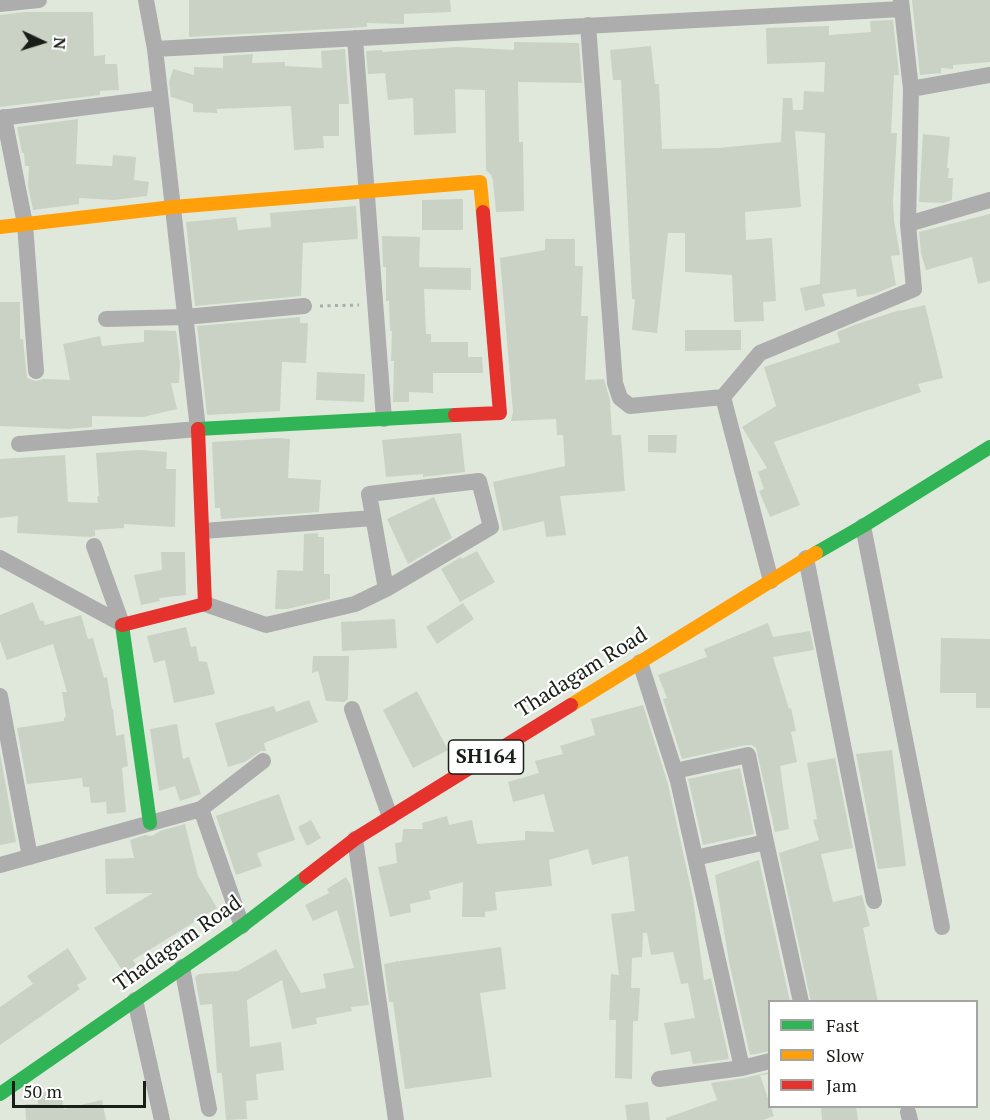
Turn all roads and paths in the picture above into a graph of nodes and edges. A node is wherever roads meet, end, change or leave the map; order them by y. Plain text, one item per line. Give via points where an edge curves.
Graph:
1 (39, 0) edge
2 (146, 0) edge
3 (0, 4) edge
4 (902, 4) edge
5 (588, 25) junction
6 (355, 38) junction
7 (155, 49) junction
8 (990, 75) edge
9 (910, 89) junction
10 (160, 98) junction
11 (2, 117) edge
12 (367, 191) junction
13 (990, 200) edge
14 (173, 207) junction
15 (25, 224) junction
16 (909, 224) junction
17 (0, 227) edge
18 (375, 304) junction
19 (304, 306) joint
20 (185, 317) junction
21 (106, 319) dead end
22 (36, 371) dead end
23 (723, 397) junction
24 (384, 419) junction
25 (198, 429) junction
26 (19, 444) dead end
27 (990, 447) edge
28 (373, 518) junction
29 (863, 526) junction
30 (202, 531) junction
31 (94, 546) dead end
32 (0, 558) edge
33 (806, 558) junction
34 (771, 581) junction
35 (386, 589) junction
36 (205, 604) junction
37 (122, 624) junction
38 (640, 662) junction
39 (0, 696) edge
40 (352, 709) dead end
41 (263, 761) dead end
42 (675, 771) junction
43 (201, 809) junction
44 (390, 817) junction
45 (150, 823) junction
46 (355, 839) junction
47 (766, 842) junction
48 (30, 856) junction
49 (695, 858) junction
50 (0, 865) edge
51 (874, 901) dead end
52 (242, 926) junction
53 (942, 927) dead end
54 (182, 967) junction
55 (135, 1000) junction
56 (801, 1000) edge
57 (768, 1062) edge
58 (742, 1068) junction
59 (659, 1079) dead end
60 (0, 1094) edge
61 (209, 1109) dead end
62 (162, 1120) edge
63 (396, 1120) edge

1 - 3 street
2 - 7 street
4 - 5 street
4 - 9 street
5 - 6 street
5 - 23 street via 615,383 620,398 630,406
6 - 7 street
6 - 12 street
7 - 10 street
8 - 9 street
9 - 16 street
10 - 11 street
10 - 14 street
11 - 15 street
12 - 14 street
12 - 18 street
12 - 24 street via 480,182 500,413
13 - 16 street
14 - 15 street
14 - 20 street
15 - 17 street
15 - 22 street
16 - 23 street via 914,289 760,353
18 - 19 path
18 - 24 street
19 - 20 street
20 - 21 street
20 - 25 street
23 - 34 street
24 - 25 street
25 - 26 street
25 - 30 street
27 - 29 street, Thadagam Road / SH164
28 - 30 street
28 - 35 street
28 - 35 street via 369,494 479,481 491,527
29 - 33 street, Thadagam Road / SH164
29 - 53 street
30 - 36 street
31 - 37 street
32 - 37 street
33 - 34 street, Thadagam Road / SH164
33 - 51 street
34 - 38 street, Thadagam Road / SH164
35 - 36 street via 355,604 266,625
36 - 37 street
37 - 45 street
38 - 42 street
38 - 44 street, Thadagam Road / SH164
39 - 48 street
40 - 44 street
41 - 43 street
42 - 47 street via 748,755
42 - 49 street
43 - 45 street
43 - 52 street
44 - 46 street, Thadagam Road / SH164
45 - 48 street
46 - 52 street, Thadagam Road / SH164
46 - 63 street
47 - 49 street
47 - 56 street
48 - 50 street
49 - 58 street
52 - 54 street, Thadagam Road / SH164
54 - 55 street, Thadagam Road / SH164
54 - 61 street
55 - 60 street, Thadagam Road / SH164
55 - 62 street
57 - 58 street
58 - 59 street

